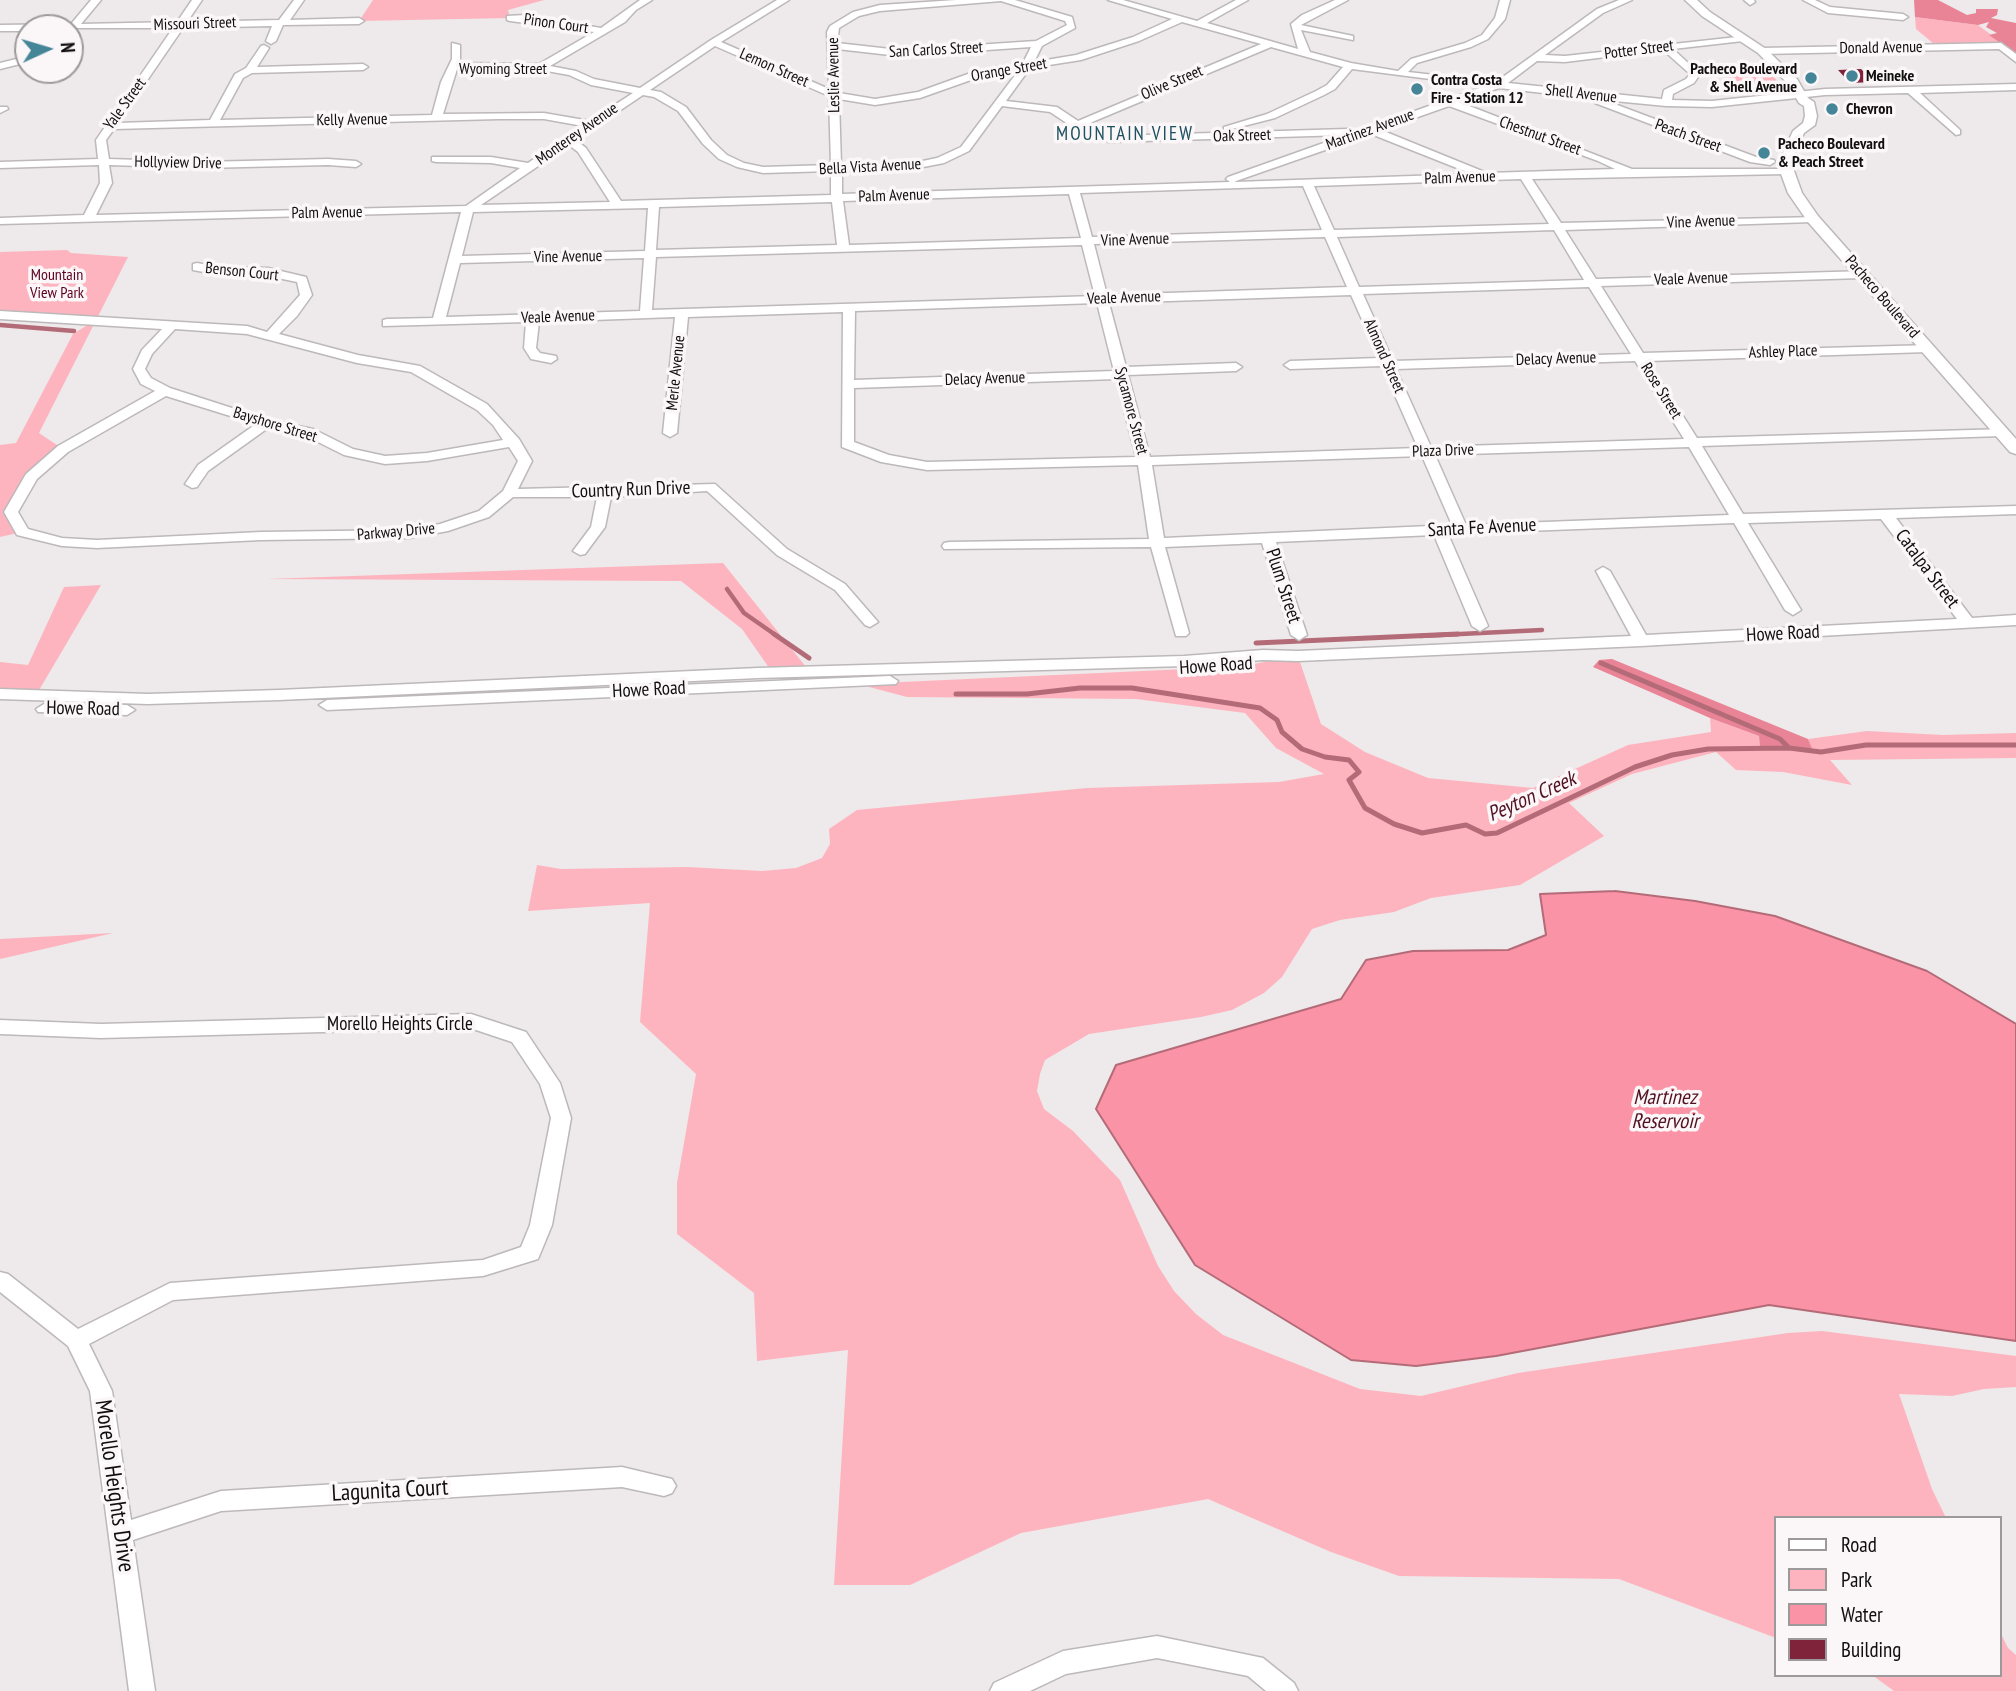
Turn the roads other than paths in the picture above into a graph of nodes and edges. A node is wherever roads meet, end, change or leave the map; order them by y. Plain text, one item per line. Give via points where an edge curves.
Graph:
1 (96, 0) edge
2 (197, 0) edge
3 (299, 0) edge
4 (647, 0) edge
5 (785, 0) edge
6 (997, 0) edge
7 (1005, 0) edge
8 (1113, 0) edge
9 (1243, 0) edge
10 (1343, 0) edge
11 (1504, 0) edge
12 (1627, 0) edge
13 (1691, 0) edge
14 (1808, 0) edge
15 (84, 15) edge
16 (1903, 17) dead end
17 (510, 18) dead end
18 (1181, 19) junction
19 (359, 20) dead end
20 (282, 22) junction
21 (1198, 24) junction
22 (181, 25) junction
23 (1294, 26) junction
24 (84, 27) edge
25 (602, 31) junction
26 (1350, 38) dead end
27 (1743, 38) junction
28 (714, 42) junction
29 (1038, 44) junction
30 (1267, 44) junction
31 (455, 45) dead end
32 (834, 46) junction
33 (1665, 47) junction
34 (1762, 51) junction
35 (1306, 55) junction
36 (1535, 58) junction
37 (2016, 59) edge
38 (454, 66) junction
39 (1026, 66) junction
40 (1350, 66) junction
41 (363, 67) dead end
42 (541, 67) junction
43 (250, 70) junction
44 (1399, 75) junction
45 (1498, 85) junction
46 (2016, 87) edge
47 (643, 90) junction
48 (1911, 90) junction
49 (834, 95) junction
50 (1595, 96) junction
51 (1802, 97) junction
52 (1449, 102) junction
53 (1000, 103) junction
54 (1666, 103) junction
55 (437, 117) junction
56 (1795, 121) junction
57 (214, 122) junction
58 (1079, 124) junction
59 (111, 125) junction
60 (592, 125) junction
61 (1369, 131) junction
62 (1956, 132) dead end
63 (1209, 137) junction
64 (571, 141) junction
65 (436, 159) dead end
66 (104, 162) junction
67 (356, 164) dead end
68 (0, 165) edge
69 (531, 167) junction
70 (1787, 167) junction
71 (837, 169) junction
72 (1630, 173) junction
73 (1525, 176) junction
74 (1489, 177) junction
75 (1307, 183) junction
76 (1215, 185) junction
77 (1074, 190) junction
78 (836, 198) junction
79 (617, 204) junction
80 (654, 204) junction
81 (468, 209) junction
82 (88, 219) junction
83 (1813, 219) junction
84 (0, 221) edge
85 (1558, 226) junction
86 (1330, 234) junction
87 (1086, 242) junction
88 (844, 250) junction
89 (651, 255) junction
90 (456, 260) junction
91 (197, 267) dead end
92 (1861, 274) junction
93 (1594, 283) junction
94 (1356, 291) junction
95 (1102, 299) junction
96 (849, 307) junction
97 (682, 313) junction
98 (646, 314) junction
99 (0, 315) edge
100 (533, 318) junction
101 (439, 320) junction
102 (387, 323) dead end
103 (170, 326) junction
104 (271, 335) junction
105 (1927, 348) junction
106 (1640, 356) junction
107 (551, 359) dead end
108 (1388, 364) junction
109 (1290, 365) dead end
110 (1236, 367) dead end
111 (1121, 373) junction
112 (848, 384) junction
113 (165, 391) junction
114 (266, 423) junction
115 (2001, 432) junction
116 (670, 433) dead end
117 (514, 442) junction
118 (1693, 442) junction
119 (2016, 449) edge
120 (1426, 451) junction
121 (1144, 461) junction
122 (192, 484) dead end
123 (509, 493) junction
124 (605, 494) junction
125 (2016, 510) edge
126 (1886, 515) junction
127 (1741, 520) junction
128 (1439, 530) junction
129 (1461, 530) junction
130 (1267, 536) junction
131 (1157, 542) junction
132 (948, 546) dead end
133 (580, 551) dead end
134 (1603, 571) dead end
135 (1793, 610) dead end
136 (2016, 620) edge
137 (870, 622) dead end
138 (1968, 624) junction
139 (1480, 626) dead end
140 (1181, 633) dead end
141 (1300, 635) dead end
142 (1641, 641) junction
143 (1298, 656) junction
144 (0, 694) edge
145 (0, 706) edge
146 (0, 1027) edge
147 (0, 1280) edge
148 (76, 1340) junction
149 (664, 1486) dead end
150 (120, 1534) junction
151 (142, 1691) edge
152 (1003, 1691) edge
153 (1285, 1691) edge

1 - 15 street
2 - 22 street, Yale Street
3 - 20 street
4 - 25 street
5 - 28 street, Monterey Avenue
6 - 32 street, Leslie Avenue via 865,11 835,26
7 - 29 street via 1072,21 1067,31
8 - 18 street, Shell Avenue
9 - 21 street
10 - 23 street
11 - 44 street via 1500,19 1485,37 1414,61
12 - 36 street, Martinez Avenue via 1610,5
13 - 27 main road
14 - 16 street via 1828,10
17 - 25 street, Pinon Court
18 - 21 street, Shell Avenue
18 - 39 street, Orange Street via 1104,51
19 - 20 street, Missouri Street
20 - 22 street, Missouri Street
20 - 43 street
21 - 30 street, Shell Avenue
22 - 24 street, Missouri Street
22 - 59 street, Yale Street
23 - 26 street
23 - 35 street
25 - 42 street
27 - 33 street, Potter Street
27 - 34 main road
28 - 47 street, Monterey Avenue
28 - 49 street, Lemon Street
29 - 32 street, San Carlos Street via 899,52
29 - 39 street, Bella Vista Avenue
30 - 35 street, Shell Avenue
30 - 58 street, Olive Street
31 - 38 street
32 - 49 street, Leslie Avenue
33 - 36 street, Potter Street via 1565,59
33 - 54 street via 1695,74 1668,92
34 - 37 street, Donald Avenue via 2001,46
34 - 51 main road
35 - 40 street, Shell Avenue
36 - 45 street, Martinez Avenue
38 - 42 street, Wyoming Street
38 - 55 street, Wyoming Street
39 - 49 street, Orange Street via 983,72 920,96 891,101 859,102
39 - 53 street, Bella Vista Avenue
40 - 44 street, Shell Avenue
40 - 63 street via 1331,86 1303,102
41 - 43 street
42 - 47 street, Wyoming Street
43 - 57 street via 239,76
44 - 45 street, Shell Avenue
45 - 50 street, Shell Avenue
45 - 52 street, Martinez Avenue
46 - 48 street, Shell Avenue
47 - 60 street, Monterey Avenue
47 - 71 street, Bella Vista Avenue via 682,109 707,142 731,162 763,170
48 - 51 street, Shell Avenue
48 - 62 street
49 - 71 street, Leslie Avenue
50 - 54 street, Shell Avenue
50 - 70 street, Peach Street via 1610,107 1740,155
51 - 54 street, Shell Avenue
51 - 56 main road via 1794,104
51 - 56 main road via 1810,105 1809,124
52 - 61 street, Martinez Avenue
52 - 72 street, Chestnut Street
53 - 58 street, Oak Street via 1053,109
53 - 71 street, Bella Vista Avenue via 965,149 946,159 913,166
55 - 57 street, Kelly Avenue
55 - 60 street, Kelly Avenue via 544,116
56 - 70 main road
57 - 59 street, Kelly Avenue
58 - 63 street, Oak Street via 1089,133 1109,139
59 - 66 street, Yale Street via 101,140
60 - 64 street, Monterey Avenue
61 - 63 street, Oak Street
61 - 74 street, Oak Street
61 - 76 street, Martinez Avenue
64 - 69 street, Monterey Avenue
64 - 79 street via 582,150
65 - 69 street via 491,160
66 - 67 street, Hollyview Drive
66 - 68 street, Hollyview Drive
66 - 82 street, Yale Street via 106,183
69 - 81 street, Monterey Avenue
70 - 72 street, Palm Avenue
70 - 83 main road, Pacheco Boulevard via 1795,193
71 - 78 street, Leslie Avenue
72 - 73 street, Palm Avenue
73 - 74 street, Palm Avenue
73 - 85 street, Rose Street
74 - 75 street, Palm Avenue
75 - 76 street, Palm Avenue
75 - 86 street, Almond Street
76 - 77 street, Palm Avenue
77 - 78 street, Palm Avenue
77 - 87 street, Sycamore Street
78 - 80 street, Palm Avenue
78 - 88 street, Leslie Avenue
79 - 80 street, Palm Avenue
79 - 81 street, Palm Avenue
80 - 89 street
81 - 82 street, Palm Avenue
81 - 90 street
82 - 84 street, Palm Avenue
83 - 85 street, Vine Avenue
83 - 92 main road, Pacheco Boulevard
85 - 86 street, Vine Avenue
85 - 93 street, Rose Street
86 - 87 street, Vine Avenue
86 - 94 street, Almond Street
87 - 88 street, Vine Avenue
87 - 95 street, Sycamore Street
88 - 89 street, Vine Avenue
89 - 90 street, Vine Avenue
89 - 98 street
90 - 101 street
91 - 104 street, Benson Court via 268,272 302,280 306,295
92 - 93 street, Veale Avenue
92 - 105 main road, Pacheco Boulevard
93 - 94 street, Veale Avenue
93 - 106 street, Rose Street
94 - 95 street, Veale Avenue
94 - 108 street, Almond Street
95 - 96 street, Veale Avenue
95 - 111 street, Sycamore Street
96 - 97 street, Veale Avenue
96 - 112 street
97 - 98 street, Veale Avenue
97 - 116 street, Merle Avenue
98 - 100 street, Veale Avenue
99 - 103 street
100 - 101 street, Veale Avenue
100 - 107 street via 530,348 536,356
101 - 102 street, Veale Avenue
103 - 104 street
103 - 113 street, Bayshore Street via 146,353 139,369 146,381
104 - 117 street via 357,359 415,369 482,407
105 - 106 street, Ashley Place
105 - 115 main road, Pacheco Boulevard
106 - 108 street, Delacy Avenue
106 - 118 street, Rose Street
108 - 109 street, Delacy Avenue
108 - 120 street, Almond Street
110 - 111 street, Delacy Avenue
111 - 112 street, Delacy Avenue
111 - 121 street, Sycamore Street
112 - 121 street, Plaza Drive via 847,444 886,459 927,466
113 - 114 street, Bayshore Street
113 - 123 street, Parkway Drive via 63,449 31,477 11,512 22,532 62,542 97,544 409,534 484,514
114 - 117 street, Bayshore Street via 308,432 349,452 385,460
114 - 122 street via 202,468
115 - 118 street, Plaza Drive
115 - 119 main road, Pacheco Boulevard
117 - 123 street, Parkway Drive via 525,461
118 - 120 street, Plaza Drive
118 - 127 street, Rose Street
120 - 121 street, Plaza Drive
120 - 129 street, Almond Street
121 - 131 street, Sycamore Street
123 - 124 street, Country Run Drive
124 - 133 street via 598,527
124 - 137 street, Country Run Drive via 710,487 782,552 840,587
125 - 126 street, Santa Fe Avenue
126 - 127 street, Santa Fe Avenue
126 - 138 street, Catalpa Street
127 - 129 street, Santa Fe Avenue
127 - 135 street, Rose Street
128 - 129 street, Santa Fe Avenue
128 - 130 street, Santa Fe Avenue
128 - 139 street
130 - 131 street, Santa Fe Avenue
130 - 141 street, Plum Street
131 - 132 street, Santa Fe Avenue
131 - 140 street, Sycamore Street
134 - 142 street
136 - 138 street, Howe Road
138 - 142 street, Howe Road
142 - 143 street, Howe Road
143 - 144 street, Howe Road via 758,673 200,698
143 - 145 street, Howe Road via 1248,665 1174,669 356,704 86,711
146 - 148 street, Morello Heights Circle via 101,1031 471,1021 519,1037 550,1083 561,1118 541,1225 530,1252 483,1268 170,1292
147 - 148 street, Morello Heights Drive
148 - 150 street, Morello Heights Drive via 101,1391
149 - 150 street, Lagunita Court via 622,1477 221,1501
150 - 151 street, Morello Heights Drive
152 - 153 street via 1063,1663 1157,1647 1254,1666

